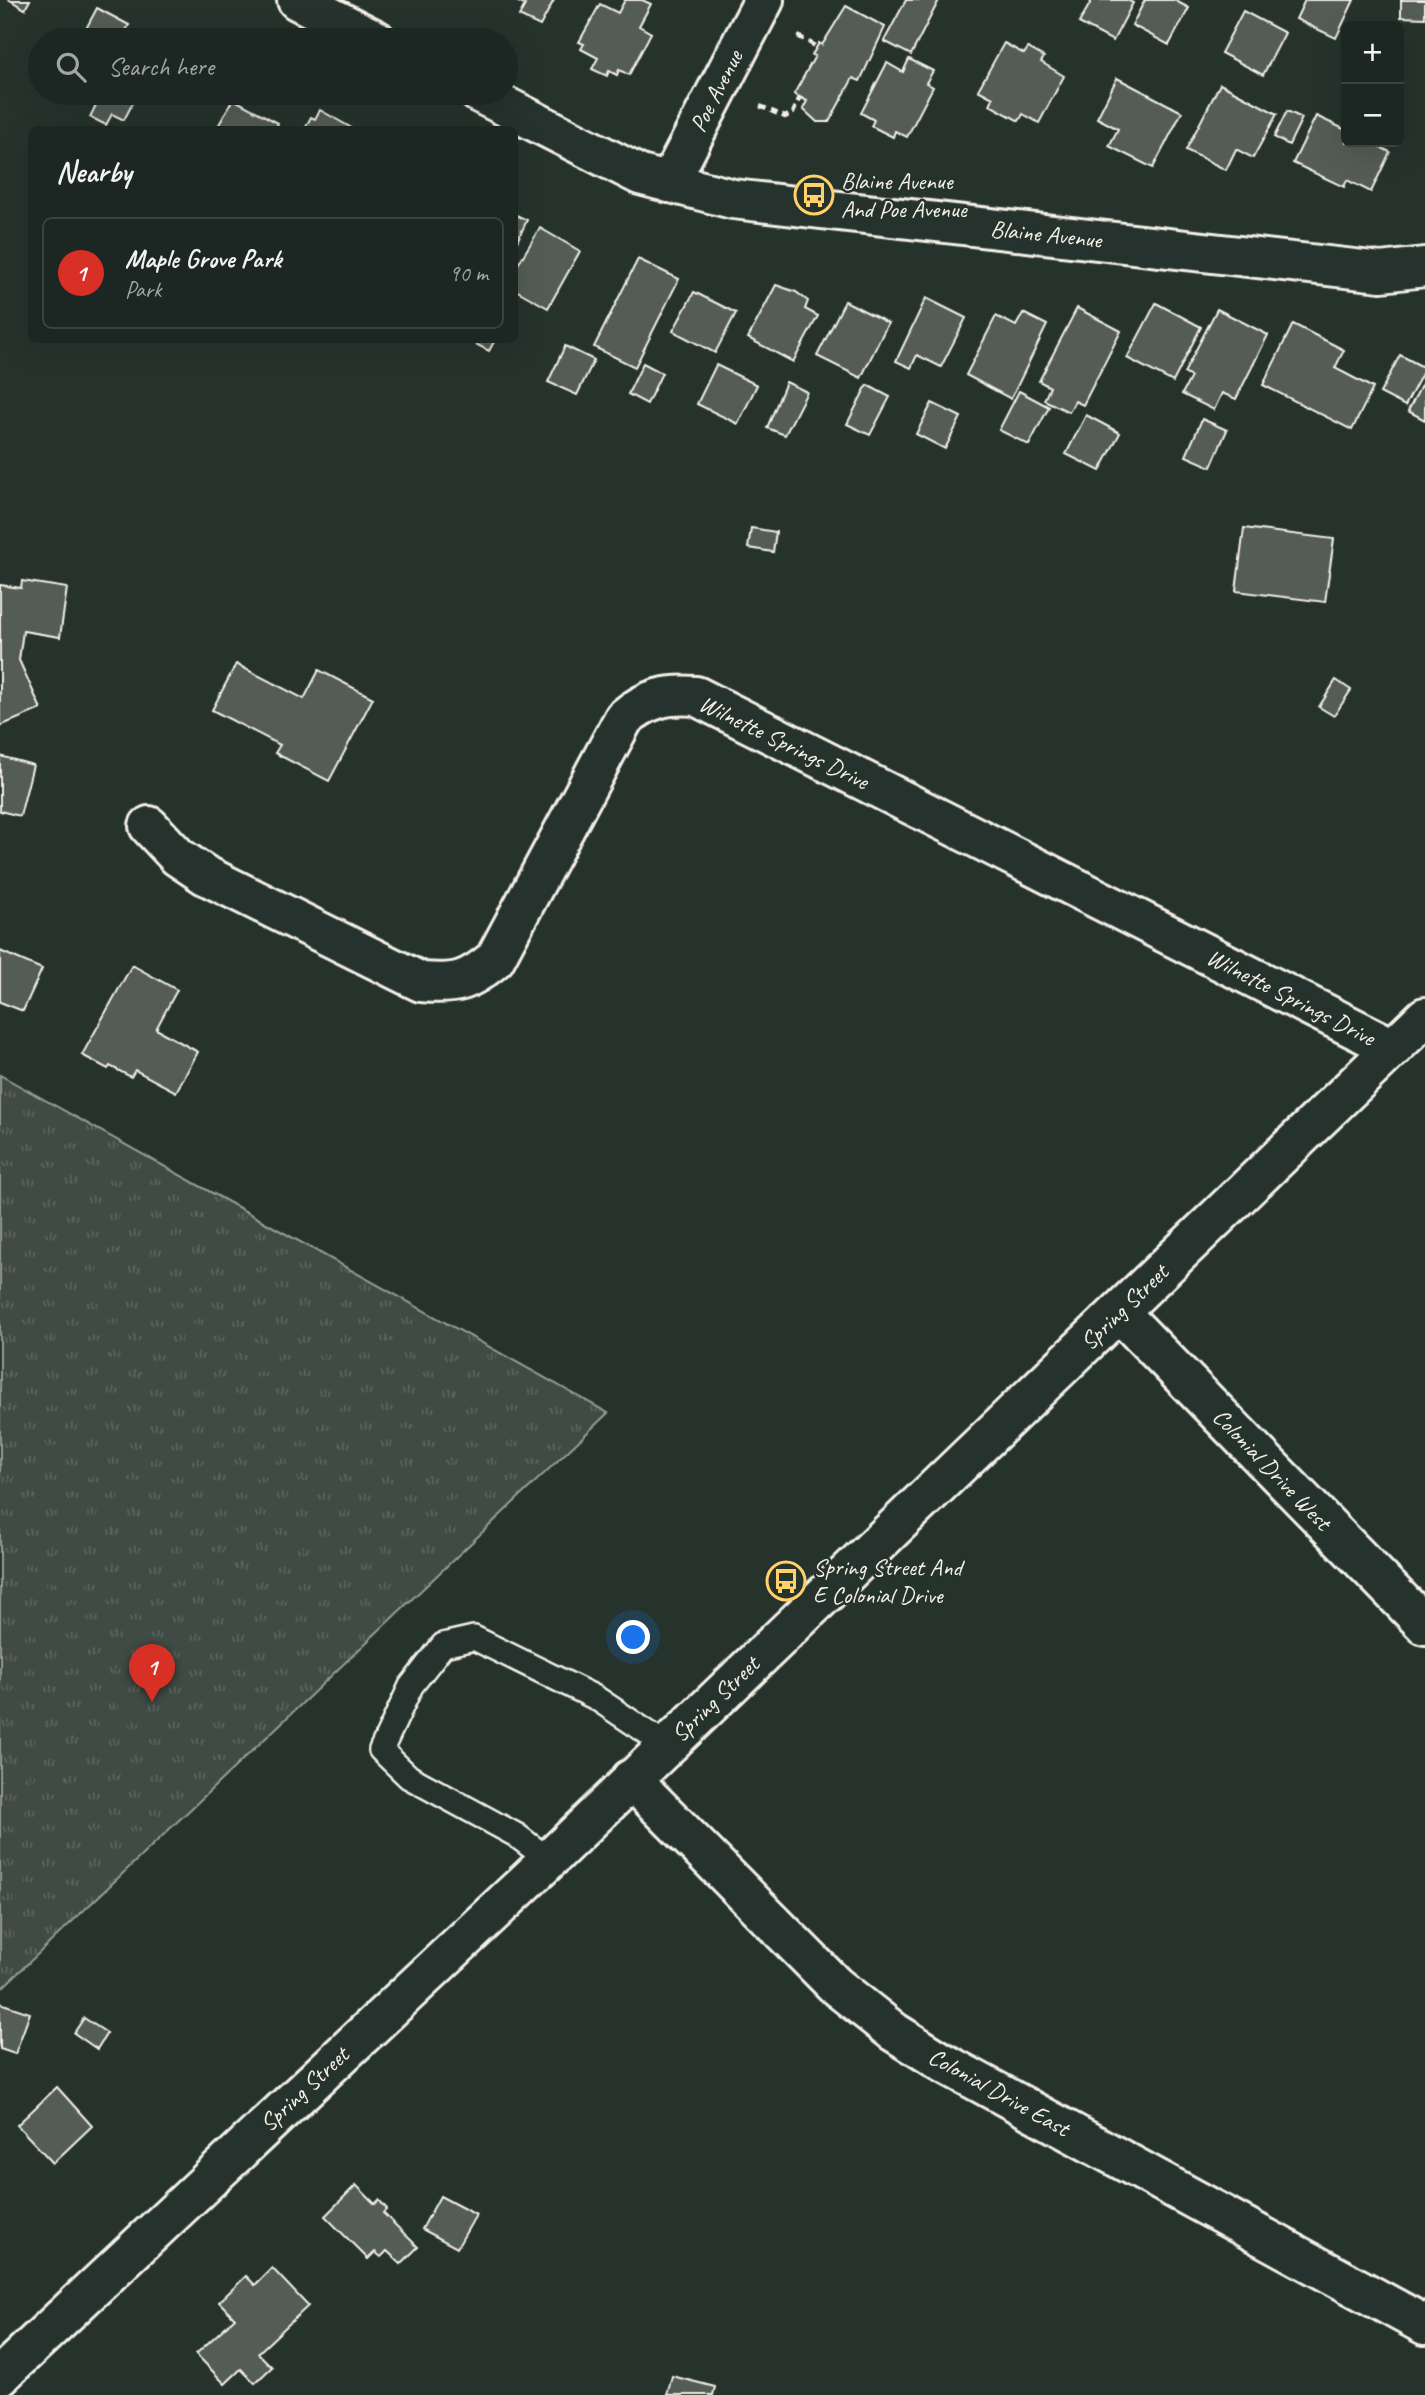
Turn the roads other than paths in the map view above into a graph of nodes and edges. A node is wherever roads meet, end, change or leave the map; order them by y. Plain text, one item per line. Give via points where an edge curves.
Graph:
1 (298, 0) edge
2 (764, 0) edge
3 (353, 28) edge
4 (503, 105) edge
5 (669, 183) junction
6 (1425, 267) edge
7 (149, 826) dead end
8 (1425, 1017) edge
9 (1393, 1048) junction
10 (1119, 1312) junction
11 (1425, 1625) edge
12 (666, 1745) junction
13 (631, 1779) junction
14 (548, 1860) junction
15 (1425, 2325) edge
16 (0, 2376) edge

1 - 3 street
2 - 5 street, Poe Avenue
4 - 5 street, Blaine Avenue via 640,175
5 - 6 street, Blaine Avenue via 733,199 1381,272
7 - 9 street, Wilnette Springs Drive via 178,858 205,875 421,982 450,985 474,977 495,959 624,718 644,702 669,694 696,696
8 - 9 street, Spring Street
9 - 10 street, Spring Street
10 - 11 street, Colonial Drive West
10 - 12 street, Spring Street
12 - 13 street, Spring Street
12 - 14 lane via 596,1698 474,1638 443,1645 411,1686 381,1750 409,1777 516,1835
13 - 14 street, Spring Street
13 - 15 street, Colonial Drive East via 836,1986 894,2032
14 - 16 street, Spring Street

